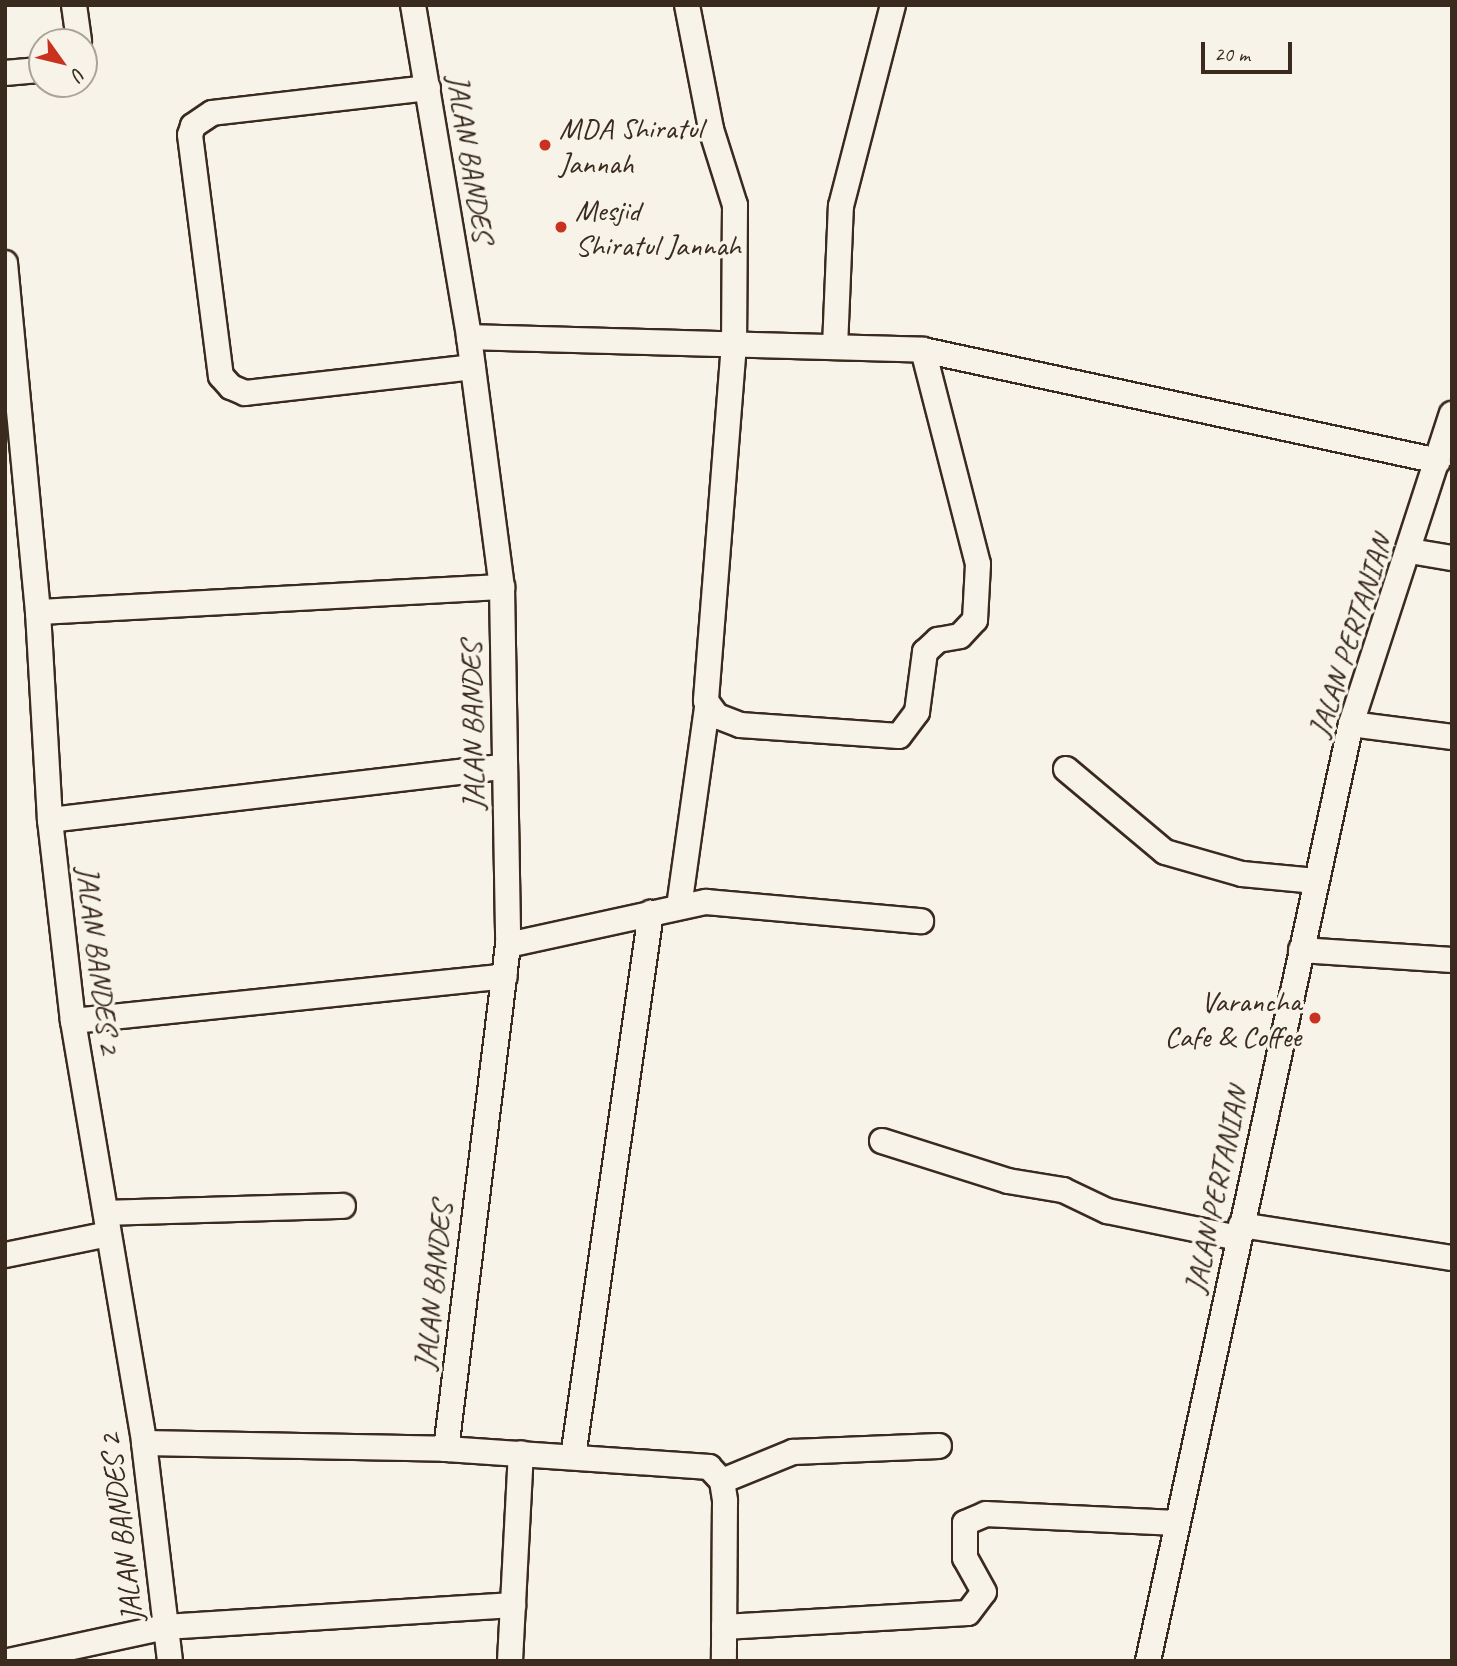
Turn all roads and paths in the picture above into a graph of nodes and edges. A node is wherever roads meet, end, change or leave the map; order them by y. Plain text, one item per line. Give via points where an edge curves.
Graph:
1 (74, 5) edge
2 (413, 5) edge
3 (687, 5) edge
4 (893, 5) edge
5 (77, 28) edge
6 (28, 71) edge
7 (5, 73) edge
8 (428, 88) junction
9 (5, 263) edge
10 (469, 337) junction
11 (734, 344) junction
12 (835, 347) junction
13 (923, 349) junction
14 (473, 367) junction
15 (1452, 414) edge
16 (1438, 461) junction
17 (1410, 551) junction
18 (1452, 558) edge
19 (502, 587) junction
20 (38, 612) junction
21 (707, 707) junction
22 (1351, 724) junction
23 (1452, 737) edge
24 (504, 767) junction
25 (1066, 769) dead end
26 (50, 820) junction
27 (1315, 881) junction
28 (678, 907) junction
29 (651, 913) junction
30 (921, 921) dead end
31 (508, 945) junction
32 (1301, 950) junction
33 (1452, 960) edge
34 (505, 976) junction
35 (73, 1021) junction
36 (882, 1141) dead end
37 (344, 1206) dead end
38 (107, 1224) junction
39 (1240, 1231) junction
40 (5, 1255) edge
41 (1452, 1258) edge
42 (144, 1443) junction
43 (939, 1446) dead end
44 (446, 1449) junction
45 (521, 1453) junction
46 (573, 1457) junction
47 (722, 1481) junction
48 (1176, 1523) junction
49 (513, 1605) junction
50 (165, 1627) junction
51 (724, 1627) junction
52 (8, 1661) edge
53 (170, 1661) edge
54 (510, 1661) edge
55 (724, 1661) edge
56 (1148, 1661) edge

1 - 5 street
2 - 8 street, JALAN BANDES
3 - 11 street via 710,129 735,205
4 - 12 street via 841,206
6 - 7 street
8 - 10 street, JALAN BANDES
8 - 14 street via 212,113 193,126 190,135 221,376 245,393
9 - 20 street, JALAN BANDES 2
10 - 11 street
10 - 14 street, JALAN BANDES
11 - 12 street
11 - 21 street
12 - 13 street
13 - 16 street
13 - 21 street via 978,564 975,620 960,636 938,640 926,652 918,712 899,736 740,725
14 - 19 street, JALAN BANDES
15 - 16 street, JALAN PERTANIAN
16 - 17 street, JALAN PERTANIAN
17 - 18 street
17 - 22 street, JALAN PERTANIAN
19 - 20 street
19 - 24 street, JALAN BANDES
20 - 26 street, JALAN BANDES 2
21 - 28 street
22 - 23 street
22 - 27 street, JALAN PERTANIAN
24 - 26 street
24 - 31 street, JALAN BANDES
25 - 27 street via 1165,852 1242,874
26 - 35 street, JALAN BANDES 2
27 - 32 street, JALAN PERTANIAN
28 - 29 street
28 - 30 street via 706,902 743,904
29 - 31 street
29 - 46 street
31 - 34 street, JALAN BANDES
32 - 33 street
32 - 39 street, JALAN PERTANIAN
34 - 35 street
34 - 44 street, JALAN BANDES
35 - 38 street, JALAN BANDES 2
36 - 39 street via 1007,1181 1063,1190 1107,1211
37 - 38 street
38 - 40 street
38 - 42 street, JALAN BANDES 2
39 - 41 street
39 - 48 street, JALAN PERTANIAN
42 - 44 street
42 - 50 street, JALAN BANDES 2
43 - 47 street via 793,1452
44 - 45 street
45 - 46 street
45 - 49 street
46 - 47 street via 695,1464 709,1467
47 - 51 street
48 - 51 street via 986,1514 965,1523 965,1558 984,1592 968,1613
48 - 56 street, JALAN PERTANIAN
49 - 50 street
49 - 54 street
50 - 52 street
50 - 53 street, JALAN BANDES 2
51 - 55 street

